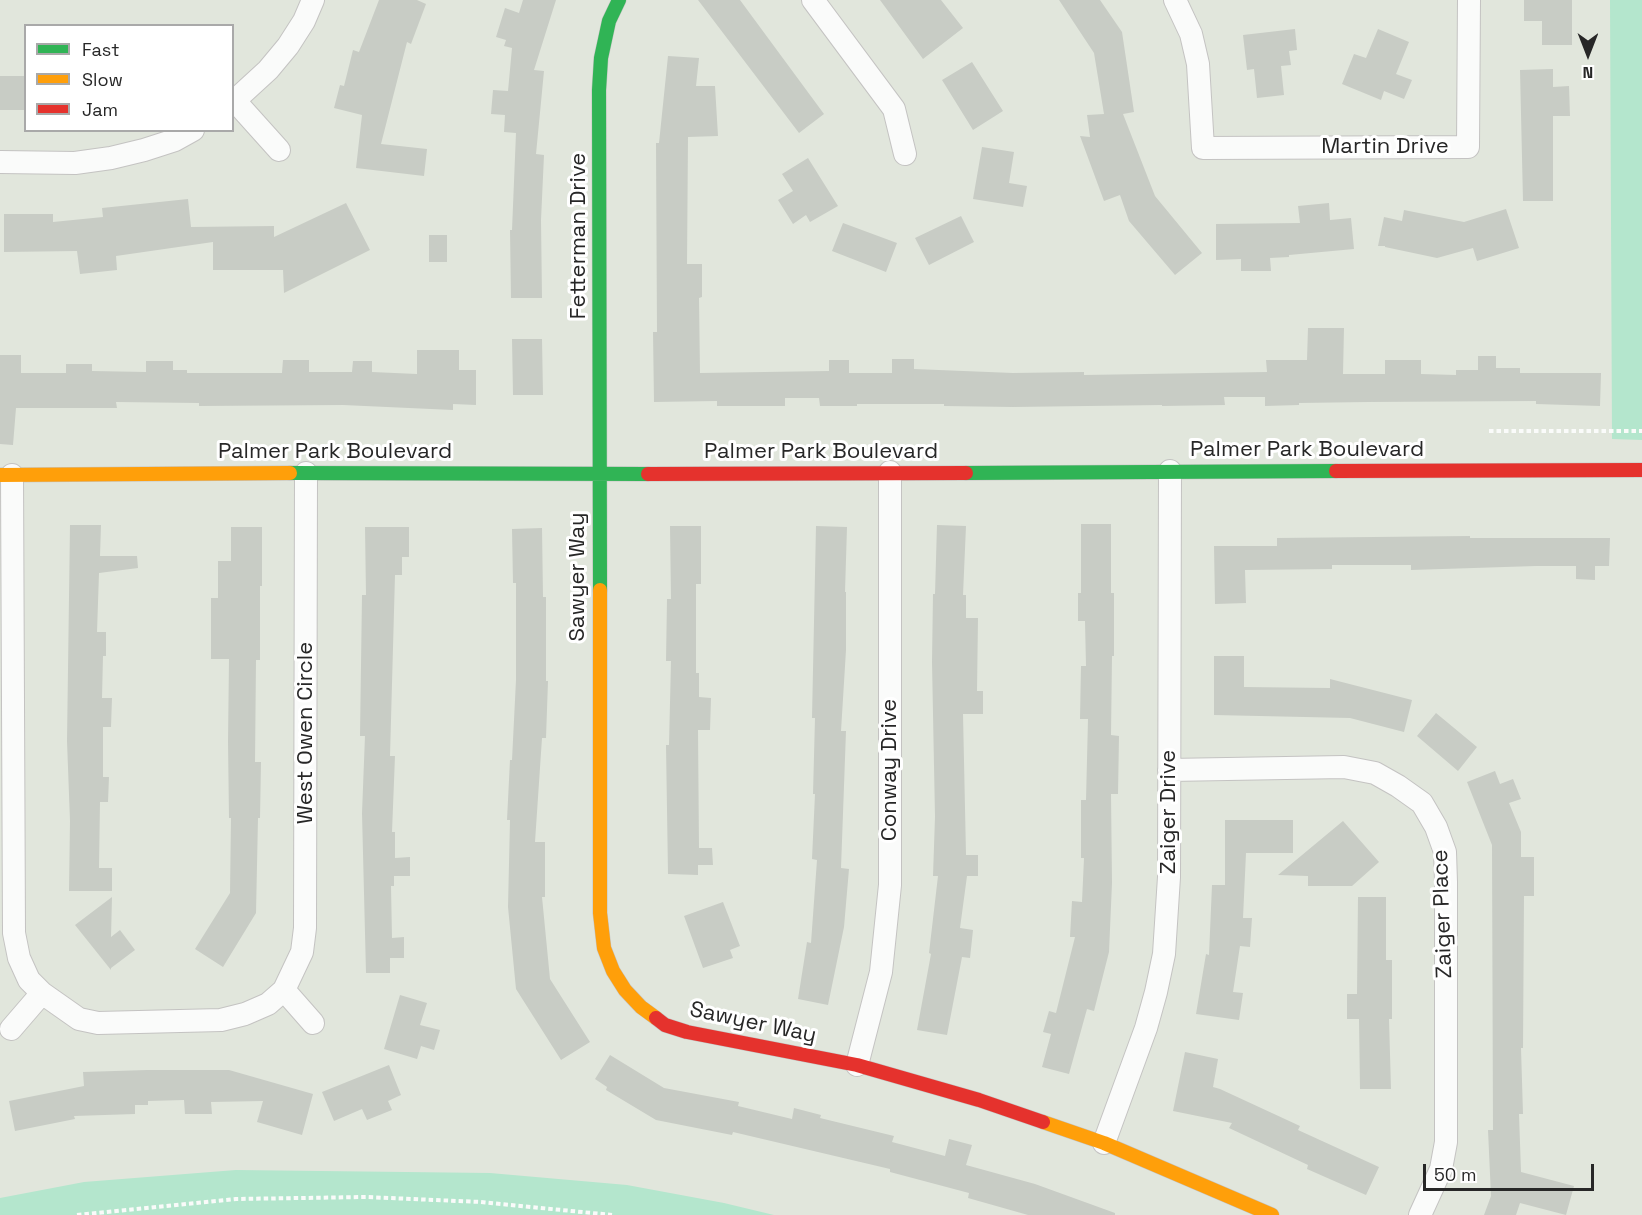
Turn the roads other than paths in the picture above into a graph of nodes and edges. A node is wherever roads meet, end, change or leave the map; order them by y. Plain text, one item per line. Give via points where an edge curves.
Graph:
1 (313, 0) edge
2 (619, 0) edge
3 (813, 0) edge
4 (1175, 0) edge
5 (1469, 0) edge
6 (234, 102) edge
7 (189, 132) edge
8 (279, 150) dead end
9 (905, 154) dead end
10 (0, 162) edge
11 (1642, 470) edge
12 (1170, 471) junction
13 (890, 472) junction
14 (306, 473) junction
15 (599, 474) junction
16 (6, 475) edge
17 (1169, 770) junction
18 (284, 990) junction
19 (42, 993) junction
20 (313, 1023) dead end
21 (11, 1029) dead end
22 (857, 1065) junction
23 (1104, 1143) junction
24 (1272, 1215) edge
25 (1420, 1215) edge

1 - 6 street via 288,46
2 - 15 street, Fetterman Drive via 609,21 599,90
3 - 9 street via 894,109
4 - 5 street, Martin Drive via 1191,34 1198,64 1203,148 1468,147
6 - 8 street
7 - 10 street via 154,147 111,158 75,163
11 - 12 street, Palmer Park Boulevard
12 - 13 street, Palmer Park Boulevard
12 - 17 street, Zaiger Drive
13 - 15 street, Palmer Park Boulevard
13 - 22 street, Conway Drive via 890,885 881,972
14 - 15 street, Palmer Park Boulevard
14 - 16 street, Palmer Park Boulevard
14 - 18 street, West Owen Circle via 305,928 302,952
15 - 22 street, Sawyer Way via 600,913 604,948 613,971 641,1007 665,1025
16 - 19 street, West Owen Circle via 14,933 29,980
17 - 23 street, Zaiger Drive via 1164,954 1146,1028
17 - 25 street, Zaiger Place via 1344,767 1375,773 1422,803 1437,827 1446,882 1446,1142 1441,1168
18 - 19 street, West Owen Circle via 268,1004 221,1020 98,1023 79,1018
18 - 20 street
19 - 21 street
22 - 23 street, Sawyer Way via 979,1100
23 - 24 street, Sawyer Way

